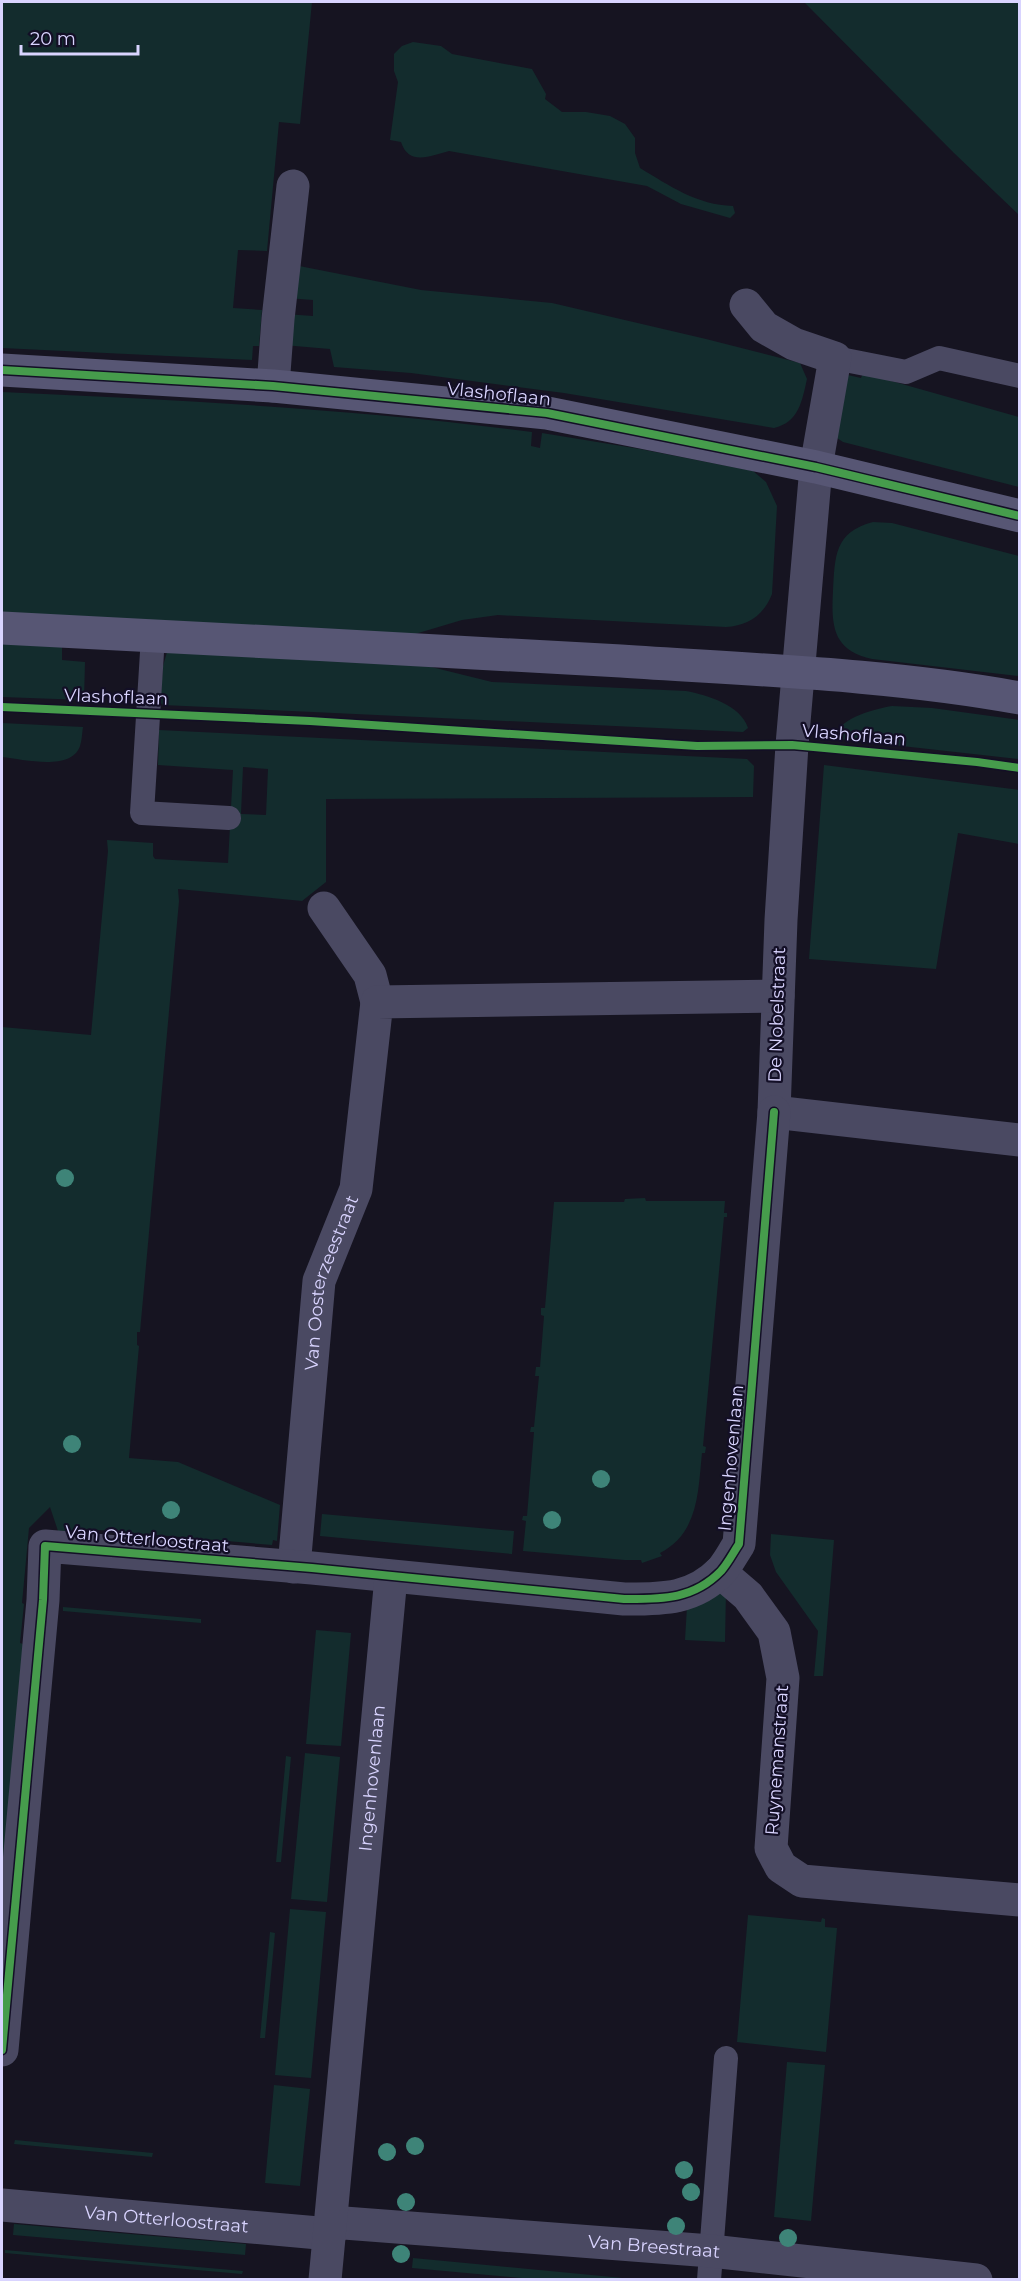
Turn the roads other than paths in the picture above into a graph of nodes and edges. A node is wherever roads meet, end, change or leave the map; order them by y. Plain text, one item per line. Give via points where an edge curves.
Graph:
1 (293, 186) dead end
2 (746, 305) dead end
3 (835, 358) junction
4 (2, 370) edge
5 (1020, 376) edge
6 (273, 386) junction
7 (816, 467) junction
8 (1020, 516) edge
9 (2, 628) edge
10 (153, 636) junction
11 (798, 672) junction
12 (1020, 698) edge
13 (230, 818) dead end
14 (324, 908) dead end
15 (778, 996) junction
16 (377, 1002) junction
17 (774, 1112) junction
18 (1020, 1140) edge
19 (294, 1567) junction
20 (720, 1572) junction
21 (391, 1576) junction
22 (1020, 1899) edge
23 (2, 2050) edge
24 (726, 2058) dead end
25 (2, 2205) edge
26 (330, 2228) junction
27 (710, 2265) edge
28 (325, 2280) edge
29 (976, 2280) edge

1 - 6 street
2 - 3 street via 764,327 794,344
3 - 5 lane via 906,372 939,358
3 - 7 street, De Nobelstraat
4 - 6 street, Vlashoflaan
6 - 7 street, Vlashoflaan via 547,413
7 - 8 street, Vlashoflaan
7 - 11 street, De Nobelstraat
9 - 10 street
10 - 11 street
10 - 13 lane via 142,813
11 - 12 street via 965,688
11 - 15 street, De Nobelstraat
14 - 16 street, Van Oosterzeestraat via 370,975
15 - 16 street
15 - 17 street, De Nobelstraat
16 - 19 street, Van Oosterzeestraat via 356,1189 319,1281
17 - 18 street
17 - 20 street, Ingenhovenlaan via 740,1544
19 - 21 street, Van Otterloostraat
19 - 23 street, Van Otterloostraat via 45,1546
20 - 21 street, Ingenhovenlaan via 689,1594 648,1599
20 - 22 street, Ruynemanstraat via 747,1596 774,1632 783,1678 771,1848 781,1868 802,1881
21 - 26 street, Ingenhovenlaan
24 - 27 lane
25 - 26 street, Van Otterloostraat
26 - 27 street, Van Breestraat
26 - 28 street, Ingenhovenlaan
27 - 29 street, Van Breestraat

